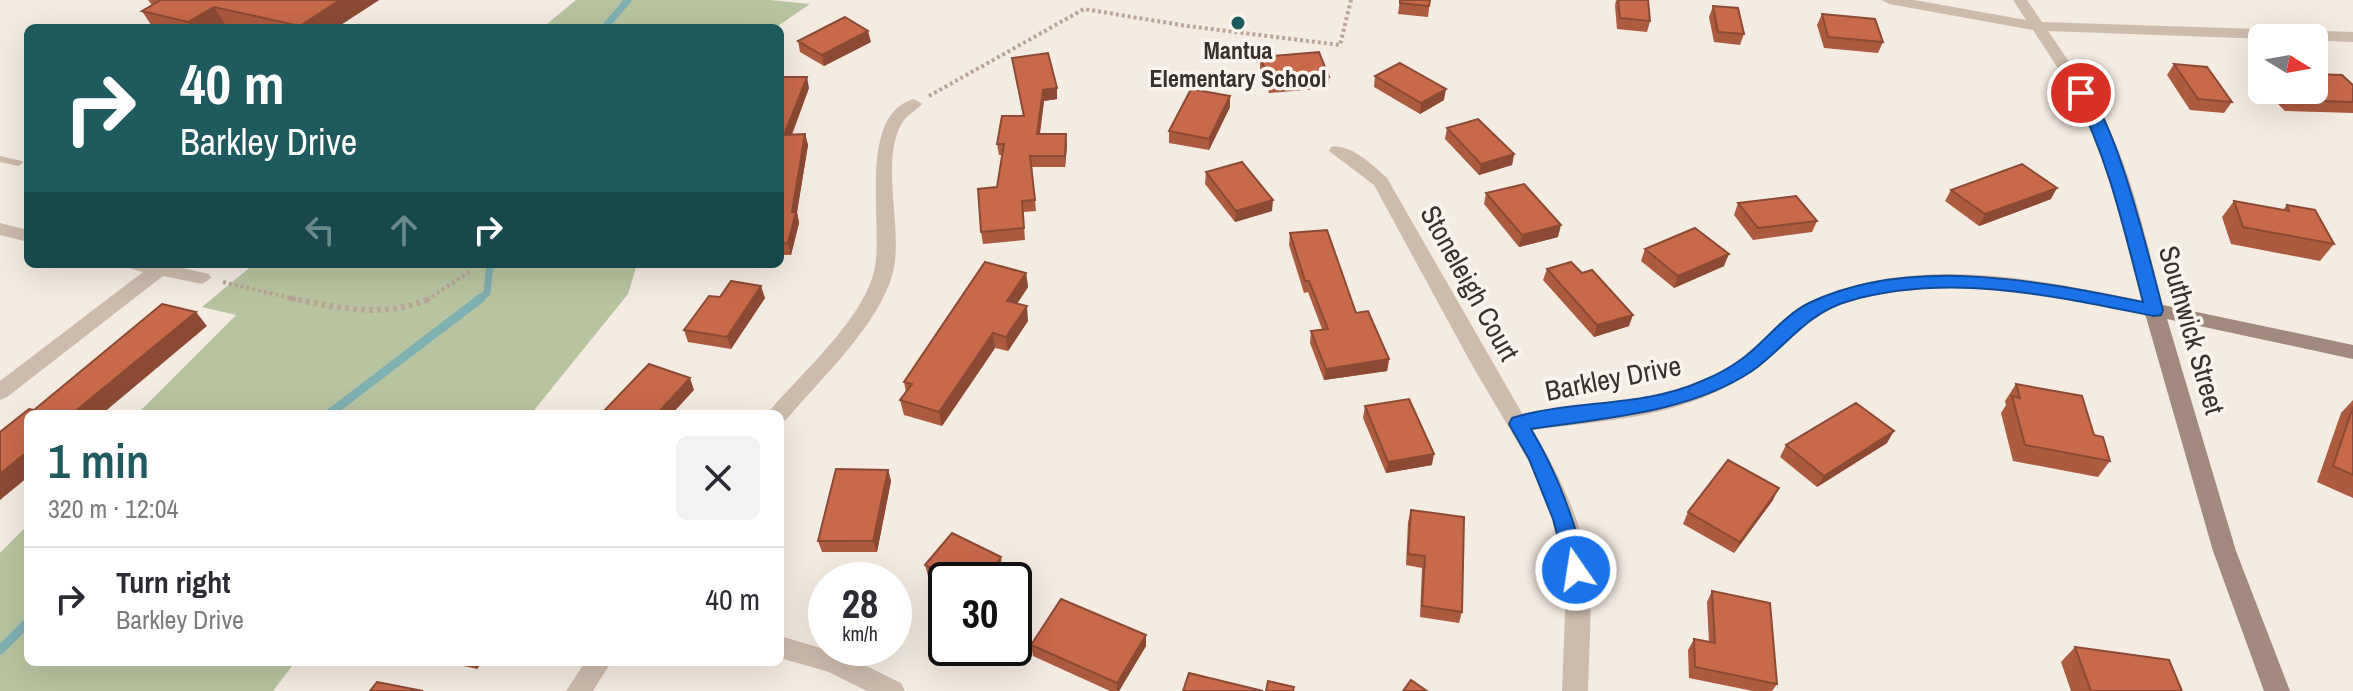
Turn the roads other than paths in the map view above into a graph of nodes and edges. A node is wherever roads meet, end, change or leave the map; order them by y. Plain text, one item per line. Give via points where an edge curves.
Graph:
1 (1889, 0) edge
2 (2020, 0) edge
3 (2035, 26) junction
4 (2353, 37) edge
5 (914, 104) road end
6 (1337, 151) dead end
7 (0, 159) edge
8 (18, 163) dead end
9 (0, 229) edge
10 (24, 235) edge
11 (150, 268) edge
12 (158, 270) junction
13 (202, 278) road end
14 (2154, 310) junction
15 (2353, 352) edge
16 (0, 392) edge
17 (782, 410) edge
18 (1518, 424) junction
19 (784, 648) edge
20 (596, 666) edge
21 (579, 691) edge
22 (892, 691) edge
23 (1575, 691) edge
24 (2277, 691) edge

1 - 3 street
2 - 3 street, Southwick Street
3 - 4 street
3 - 14 street, Southwick Street via 2072,76 2103,134
5 - 17 street via 897,118 886,147 888,249 883,275 858,318
6 - 18 street, Stoneleigh Court via 1381,182
7 - 8 lane
9 - 10 street
11 - 12 street
12 - 13 street
12 - 16 street
14 - 15 street, Barkley Drive
14 - 18 street, Barkley Drive via 2004,284 1874,289 1813,309 1747,365 1705,388 1630,408
14 - 24 street, Southwick Street via 2229,571
18 - 23 street, Stoneleigh Court via 1538,458 1574,553
19 - 22 street via 835,663
20 - 21 street

